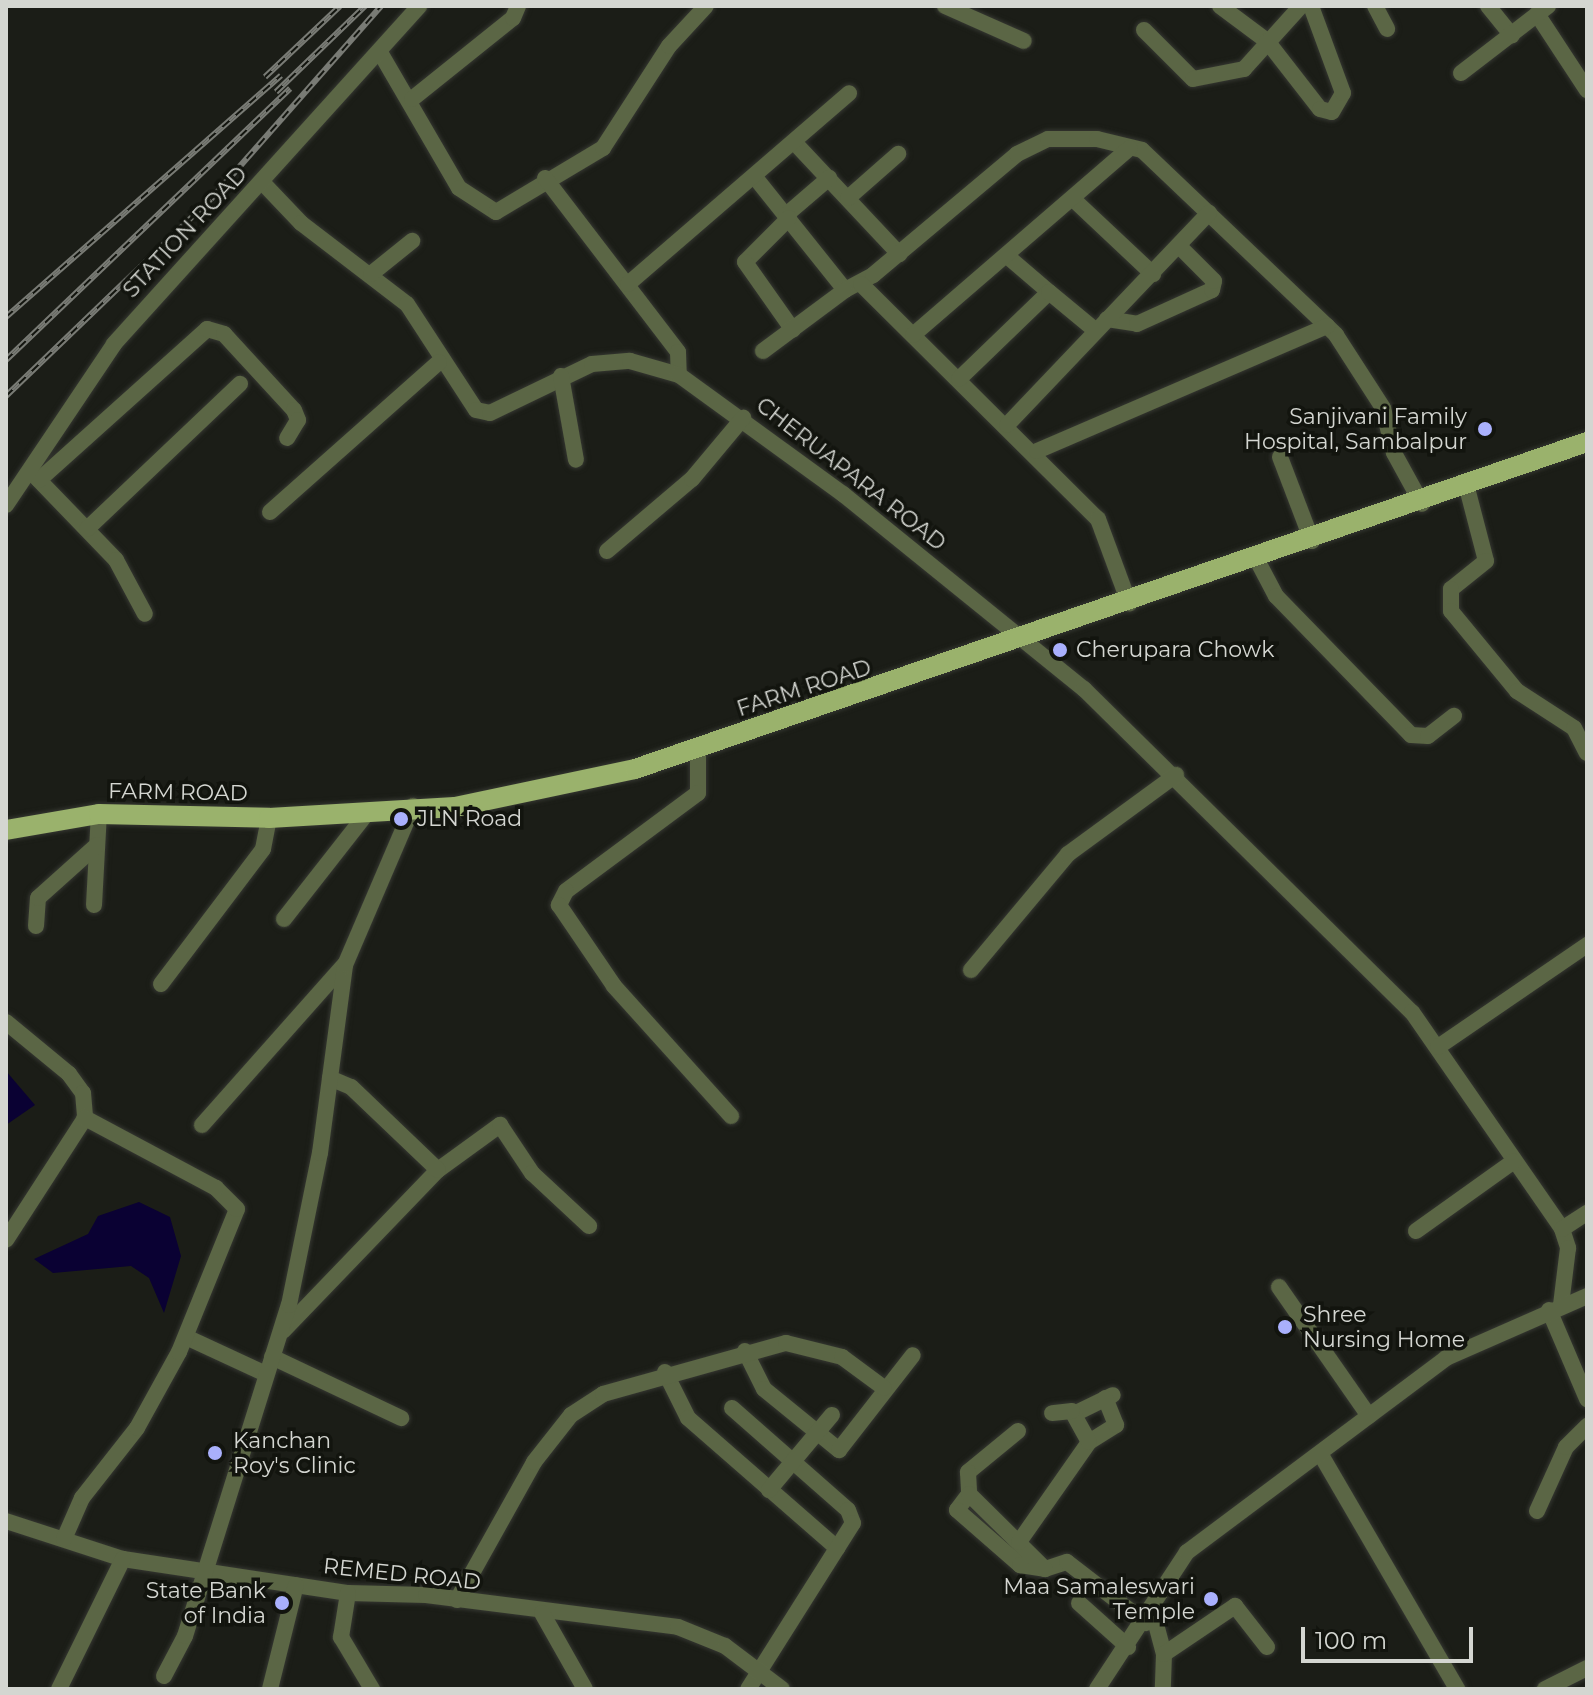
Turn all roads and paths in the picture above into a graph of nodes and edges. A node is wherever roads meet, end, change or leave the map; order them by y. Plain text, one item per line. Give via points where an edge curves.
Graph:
1 (419, 6) edge
2 (518, 6) edge
3 (706, 6) edge
4 (945, 6) edge
5 (1220, 6) edge
6 (1301, 6) edge
7 (1311, 6) edge
8 (1375, 6) edge
9 (1488, 6) edge
10 (1543, 10) edge
11 (1387, 29) dead end
12 (1144, 30) dead end
13 (1512, 36) junction
14 (1024, 41) dead end
15 (1267, 41) junction
16 (381, 54) junction
17 (1461, 73) dead end
18 (1587, 90) edge
19 (849, 93) dead end
20 (412, 99) junction
21 (794, 142) junction
22 (1130, 148) junction
23 (898, 154) dead end
24 (754, 176) junction
25 (545, 178) junction
26 (829, 178) junction
27 (262, 182) junction
28 (848, 198) junction
29 (1073, 199) junction
30 (1209, 213) junction
31 (788, 217) junction
32 (412, 241) dead end
33 (1179, 246) junction
34 (899, 254) junction
35 (1007, 256) junction
36 (371, 274) junction
37 (1153, 274) junction
38 (628, 284) junction
39 (861, 284) junction
40 (845, 290) junction
41 (1049, 292) junction
42 (1101, 325) junction
43 (1327, 326) junction
44 (793, 330) junction
45 (913, 335) junction
46 (763, 351) dead end
47 (439, 362) junction
48 (679, 375) junction
49 (561, 376) junction
50 (959, 379) junction
51 (240, 384) dead end
52 (743, 418) junction
53 (1007, 425) junction
54 (287, 438) dead end
55 (1587, 442) edge
56 (1037, 451) junction
57 (1280, 457) dead end
58 (576, 460) dead end
59 (36, 477) junction
60 (1467, 488) junction
61 (1422, 504) junction
62 (6, 505) edge
63 (270, 512) dead end
64 (87, 529) junction
65 (1312, 541) junction
66 (607, 551) dead end
67 (1257, 560) junction
68 (1129, 603) junction
69 (145, 614) dead end
70 (1024, 638) junction
71 (1454, 716) dead end
72 (698, 747) junction
73 (1587, 753) edge
74 (1176, 775) junction
75 (413, 806) junction
76 (368, 812) junction
77 (99, 814) junction
78 (269, 818) junction
79 (6, 830) edge
80 (97, 845) junction
81 (94, 905) dead end
82 (284, 919) dead end
83 (36, 926) dead end
84 (1587, 945) edge
85 (345, 965) junction
86 (971, 970) dead end
87 (161, 984) dead end
88 (6, 1022) edge
89 (1438, 1047) junction
90 (330, 1078) junction
91 (731, 1116) dead end
92 (85, 1118) junction
93 (202, 1125) dead end
94 (1514, 1161) junction
95 (438, 1170) junction
96 (1587, 1213) edge
97 (589, 1226) dead end
98 (1562, 1229) junction
99 (1416, 1231) dead end
100 (6, 1240) edge
101 (1279, 1287) dead end
102 (1587, 1296) edge
103 (1555, 1307) junction
104 (281, 1333) junction
105 (186, 1337) junction
106 (745, 1351) junction
107 (913, 1355) dead end
108 (272, 1357) junction
109 (665, 1372) junction
110 (266, 1374) junction
111 (884, 1388) junction
112 (1587, 1399) edge
113 (732, 1408) dead end
114 (1052, 1413) dead end
115 (1074, 1414) junction
116 (832, 1415) dead end
117 (1369, 1416) junction
118 (401, 1418) dead end
119 (1587, 1426) edge
120 (1018, 1431) dead end
121 (815, 1433) junction
122 (1089, 1442) junction
123 (1321, 1455) junction
124 (794, 1459) junction
125 (769, 1490) junction
126 (969, 1494) junction
127 (1537, 1511) dead end
128 (6, 1521) edge
129 (64, 1539) junction
130 (1019, 1542) junction
131 (837, 1548) junction
132 (123, 1559) junction
133 (1045, 1569) junction
134 (206, 1571) junction
135 (296, 1585) junction
136 (348, 1593) junction
137 (457, 1600) junction
138 (1079, 1603) dead end
139 (542, 1613) junction
140 (1149, 1618) junction
141 (1128, 1647) junction
142 (1267, 1647) dead end
143 (1164, 1654) junction
144 (1587, 1668) edge
145 (762, 1671) junction
146 (164, 1676) dead end
147 (59, 1689) edge
148 (270, 1689) edge
149 (372, 1689) edge
150 (585, 1689) edge
151 (748, 1689) edge
152 (782, 1689) edge
153 (1097, 1689) edge
154 (1163, 1689) edge
155 (1457, 1689) edge
156 (1545, 1689) edge

1 - 16 street, STATION ROAD
2 - 20 street via 513,18
3 - 25 street via 669,46 603,148
4 - 14 street
5 - 15 street
6 - 15 street
7 - 15 street via 1343,93 1339,107 1320,109
8 - 11 street
9 - 13 street
10 - 13 street
10 - 18 street
12 - 15 street via 1193,79 1244,69
13 - 17 street
16 - 20 street
16 - 27 street, STATION ROAD
19 - 21 street
20 - 25 street via 444,167 486,209 511,207
21 - 24 street
21 - 26 street
22 - 29 street
22 - 30 street via 1158,160
22 - 34 street via 1048,139 1017,154
23 - 28 street
24 - 31 street
24 - 38 street
25 - 38 street
26 - 28 street
26 - 31 street
27 - 36 street, CHERUAPARA ROAD via 301,223
27 - 59 street, STATION ROAD via 114,344
28 - 34 street
29 - 35 street
29 - 37 street
30 - 33 street
30 - 43 street
31 - 40 street
31 - 44 street via 745,262
32 - 36 street
33 - 37 street
33 - 42 street via 1214,281 1212,290 1137,324
34 - 39 street
35 - 41 street
35 - 45 street
36 - 47 street, CHERUAPARA ROAD via 417,316
37 - 42 street
38 - 48 street via 678,352
39 - 40 street
39 - 45 street
40 - 44 street
41 - 42 street
41 - 50 street
42 - 53 street
43 - 56 street
43 - 61 street via 1383,408 1394,453
44 - 46 street
45 - 50 street
47 - 49 street, CHERUAPARA ROAD via 476,410 490,413
47 - 63 street
48 - 49 street, CHERUAPARA ROAD via 630,361
48 - 52 street, CHERUAPARA ROAD
49 - 58 street
50 - 53 street
51 - 64 street
52 - 66 street via 692,479
52 - 70 street, CHERUAPARA ROAD
53 - 56 street
54 - 59 street via 298,420 294,410 224,334 207,329
55 - 60 main road, FARM ROAD
56 - 68 street via 1105,529
57 - 65 street
59 - 62 street, STATION ROAD
59 - 64 street
60 - 61 main road, FARM ROAD
60 - 73 street via 1486,561 1451,589 1451,611 1517,691 1574,728
61 - 65 main road, FARM ROAD
64 - 69 street via 116,560
65 - 67 main road, FARM ROAD
67 - 68 main road, FARM ROAD
67 - 71 street via 1276,596 1411,735 1428,736
68 - 70 main road, FARM ROAD
70 - 72 main road, FARM ROAD
70 - 74 street, CHERUAPARA ROAD
72 - 75 main road, FARM ROAD via 455,807
72 - 91 street via 698,793 566,891 559,905 614,986
74 - 86 street via 1068,854
74 - 89 street, CHERUAPARA ROAD via 1371,968
75 - 76 main road, FARM ROAD
75 - 85 street
76 - 78 main road, FARM ROAD
76 - 82 street
77 - 78 main road, FARM ROAD
77 - 79 main road, FARM ROAD
77 - 80 street
78 - 87 street via 263,849
80 - 81 street
80 - 83 street via 38,898
84 - 89 street
85 - 90 street
85 - 93 street
88 - 92 street via 69,1074 83,1093
89 - 94 street, CHERUAPARA ROAD
90 - 95 street via 351,1087
90 - 104 street
92 - 100 street
92 - 105 street via 165,1157 237,1209
94 - 98 street, CHERUAPARA ROAD
94 - 99 street
95 - 97 street via 500,1125 532,1173
95 - 104 street
96 - 98 street
98 - 103 street via 1568,1248
101 - 117 street
102 - 103 street
103 - 112 street
103 - 117 street via 1468,1344
104 - 108 street
105 - 110 street
105 - 129 street
106 - 109 street
106 - 111 street via 809,1344
106 - 121 street via 757,1381
107 - 111 street
108 - 110 street
108 - 118 street
109 - 125 street via 688,1418
109 - 137 street via 603,1394 571,1415 505,1508
110 - 134 street
111 - 121 street via 839,1450
113 - 124 street
114 - 115 street
115 - 122 street
115 - 122 street via 1110,1396 1116,1425
116 - 121 street
117 - 123 street
119 - 127 street via 1566,1447
120 - 126 street via 968,1472
121 - 124 street
122 - 130 street
123 - 140 street via 1187,1552
123 - 155 street
124 - 125 street
124 - 131 street via 852,1516
125 - 131 street
126 - 130 street
126 - 133 street via 958,1505 961,1517 1011,1560
128 - 129 street, REMED ROAD
129 - 132 street, REMED ROAD
130 - 133 street
131 - 145 street
132 - 134 street, REMED ROAD
132 - 147 street
133 - 140 street via 1067,1562
134 - 135 street, REMED ROAD
134 - 146 street
135 - 136 street, REMED ROAD
135 - 148 street
136 - 137 street, REMED ROAD
136 - 149 street via 341,1637
137 - 139 street, REMED ROAD
138 - 141 street
139 - 145 street, REMED ROAD via 678,1627
139 - 150 street
140 - 141 street
140 - 143 street
141 - 153 street
142 - 143 street via 1235,1606
143 - 154 street
144 - 156 street
145 - 151 street
145 - 152 street, REMED ROAD

